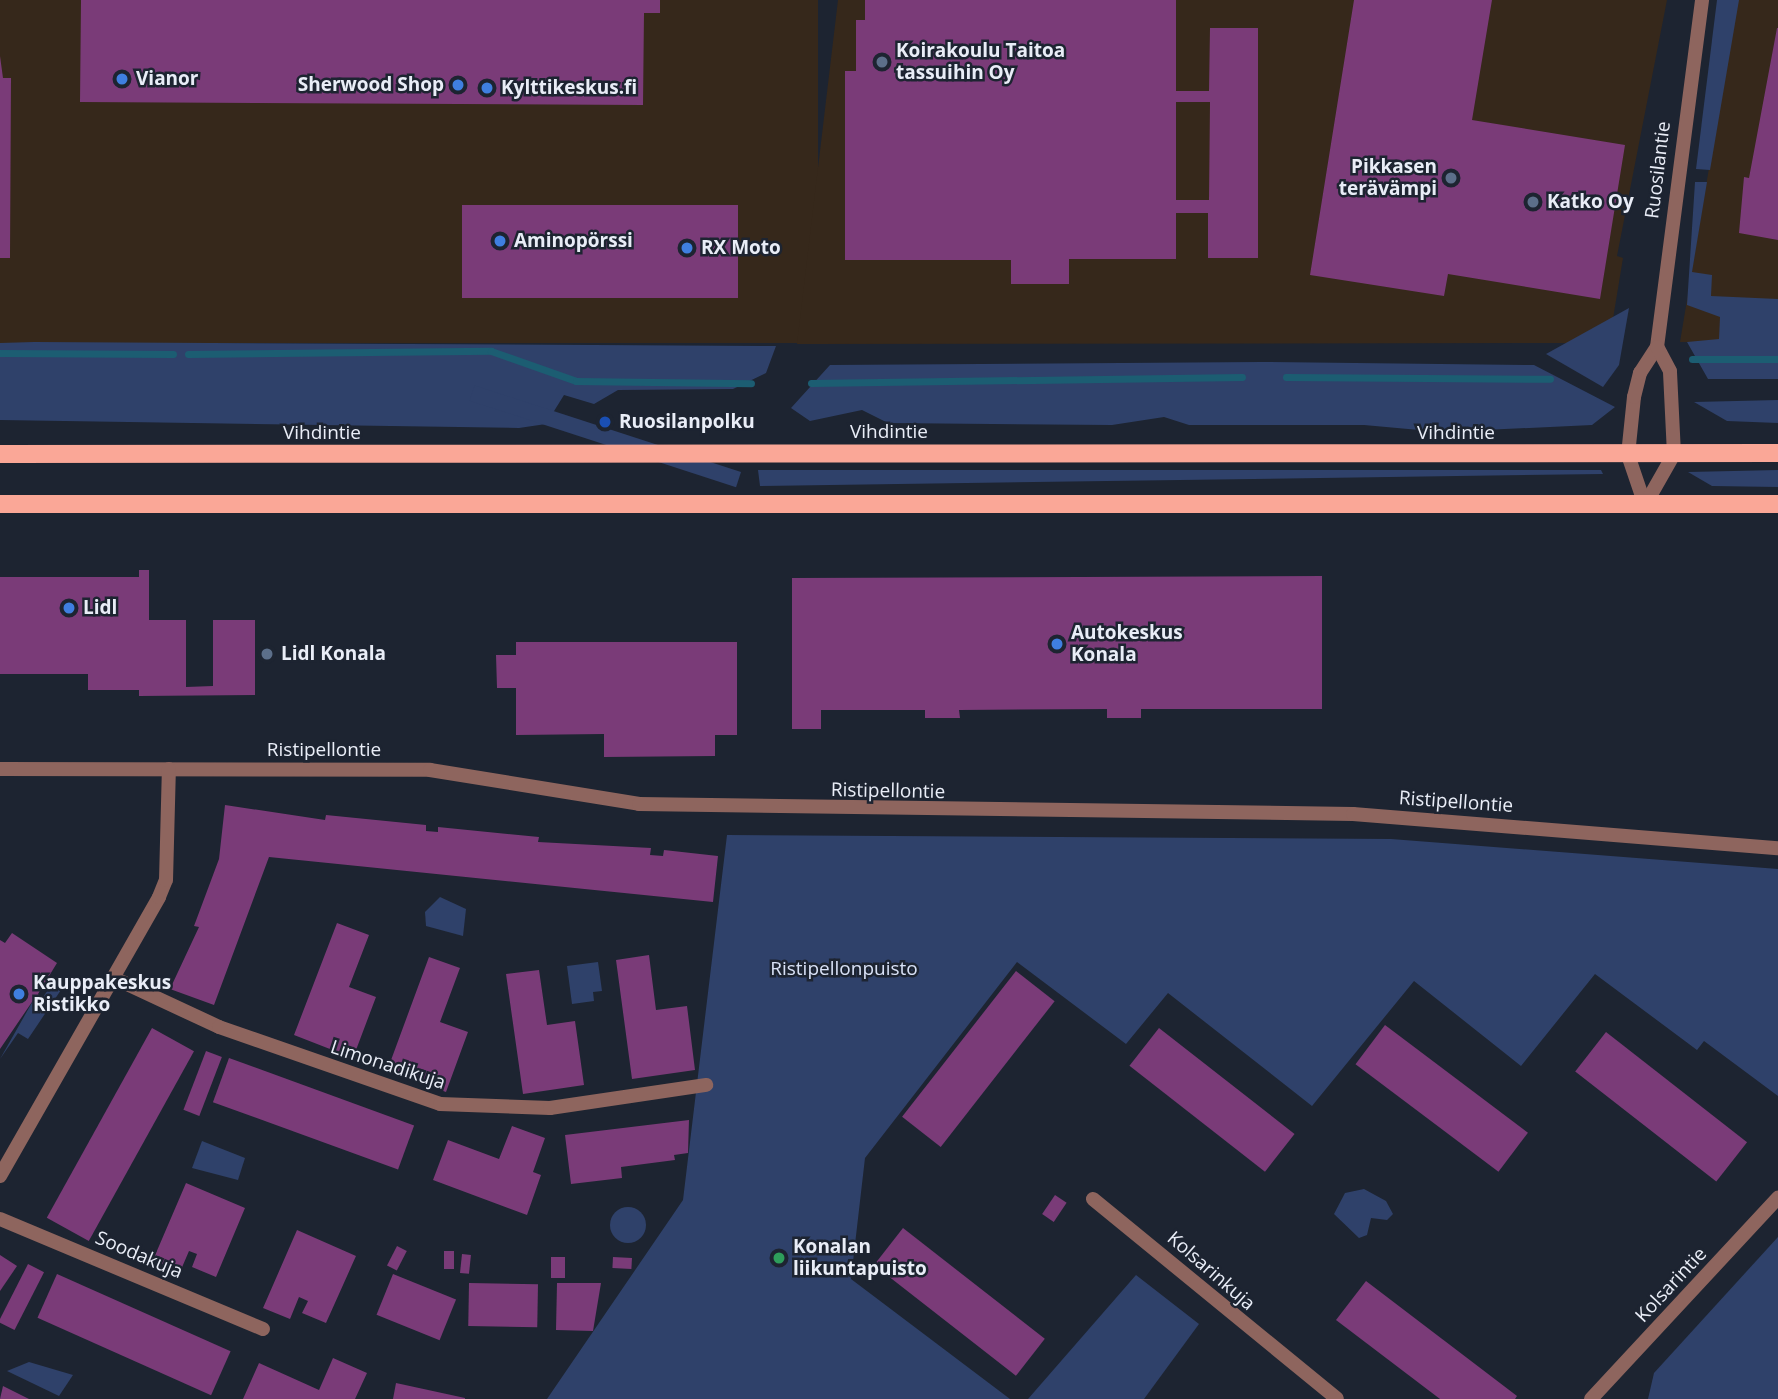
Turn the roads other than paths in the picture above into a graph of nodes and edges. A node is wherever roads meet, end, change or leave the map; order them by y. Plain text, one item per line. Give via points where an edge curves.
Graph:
1 (1702, 0) edge
2 (1657, 346) junction
3 (1778, 453) edge
4 (0, 454) edge
5 (1628, 454) junction
6 (1674, 454) junction
7 (0, 504) edge
8 (1778, 504) edge
9 (1645, 505) junction
10 (0, 769) edge
11 (169, 769) junction
12 (1778, 848) edge
13 (114, 978) junction
14 (706, 1085) dead end
15 (0, 1176) edge
16 (1778, 1198) edge
17 (1093, 1199) dead end
18 (0, 1219) edge
19 (263, 1329) dead end
20 (1596, 1397) edge
21 (1336, 1399) edge

1 - 2 street, Ruosilantie
2 - 5 street, Ruosilantie via 1638,379
2 - 6 street via 1670,371
3 - 6 main road, Vihdintie
4 - 5 main road, Vihdintie
5 - 6 main road, Vihdintie
5 - 9 street, Ruosilantie
6 - 9 street
7 - 9 main road
8 - 9 main road
10 - 11 street, Ristipellontie
11 - 12 street, Ristipellontie via 430,770 639,804 728,808 1353,814
11 - 13 street via 166,880
13 - 14 street, Limonadikuja via 219,1027 440,1104 550,1108
13 - 15 street
16 - 20 street, Kolsarintie
17 - 21 street, Kolsarinkuja
18 - 19 street, Soodakuja

